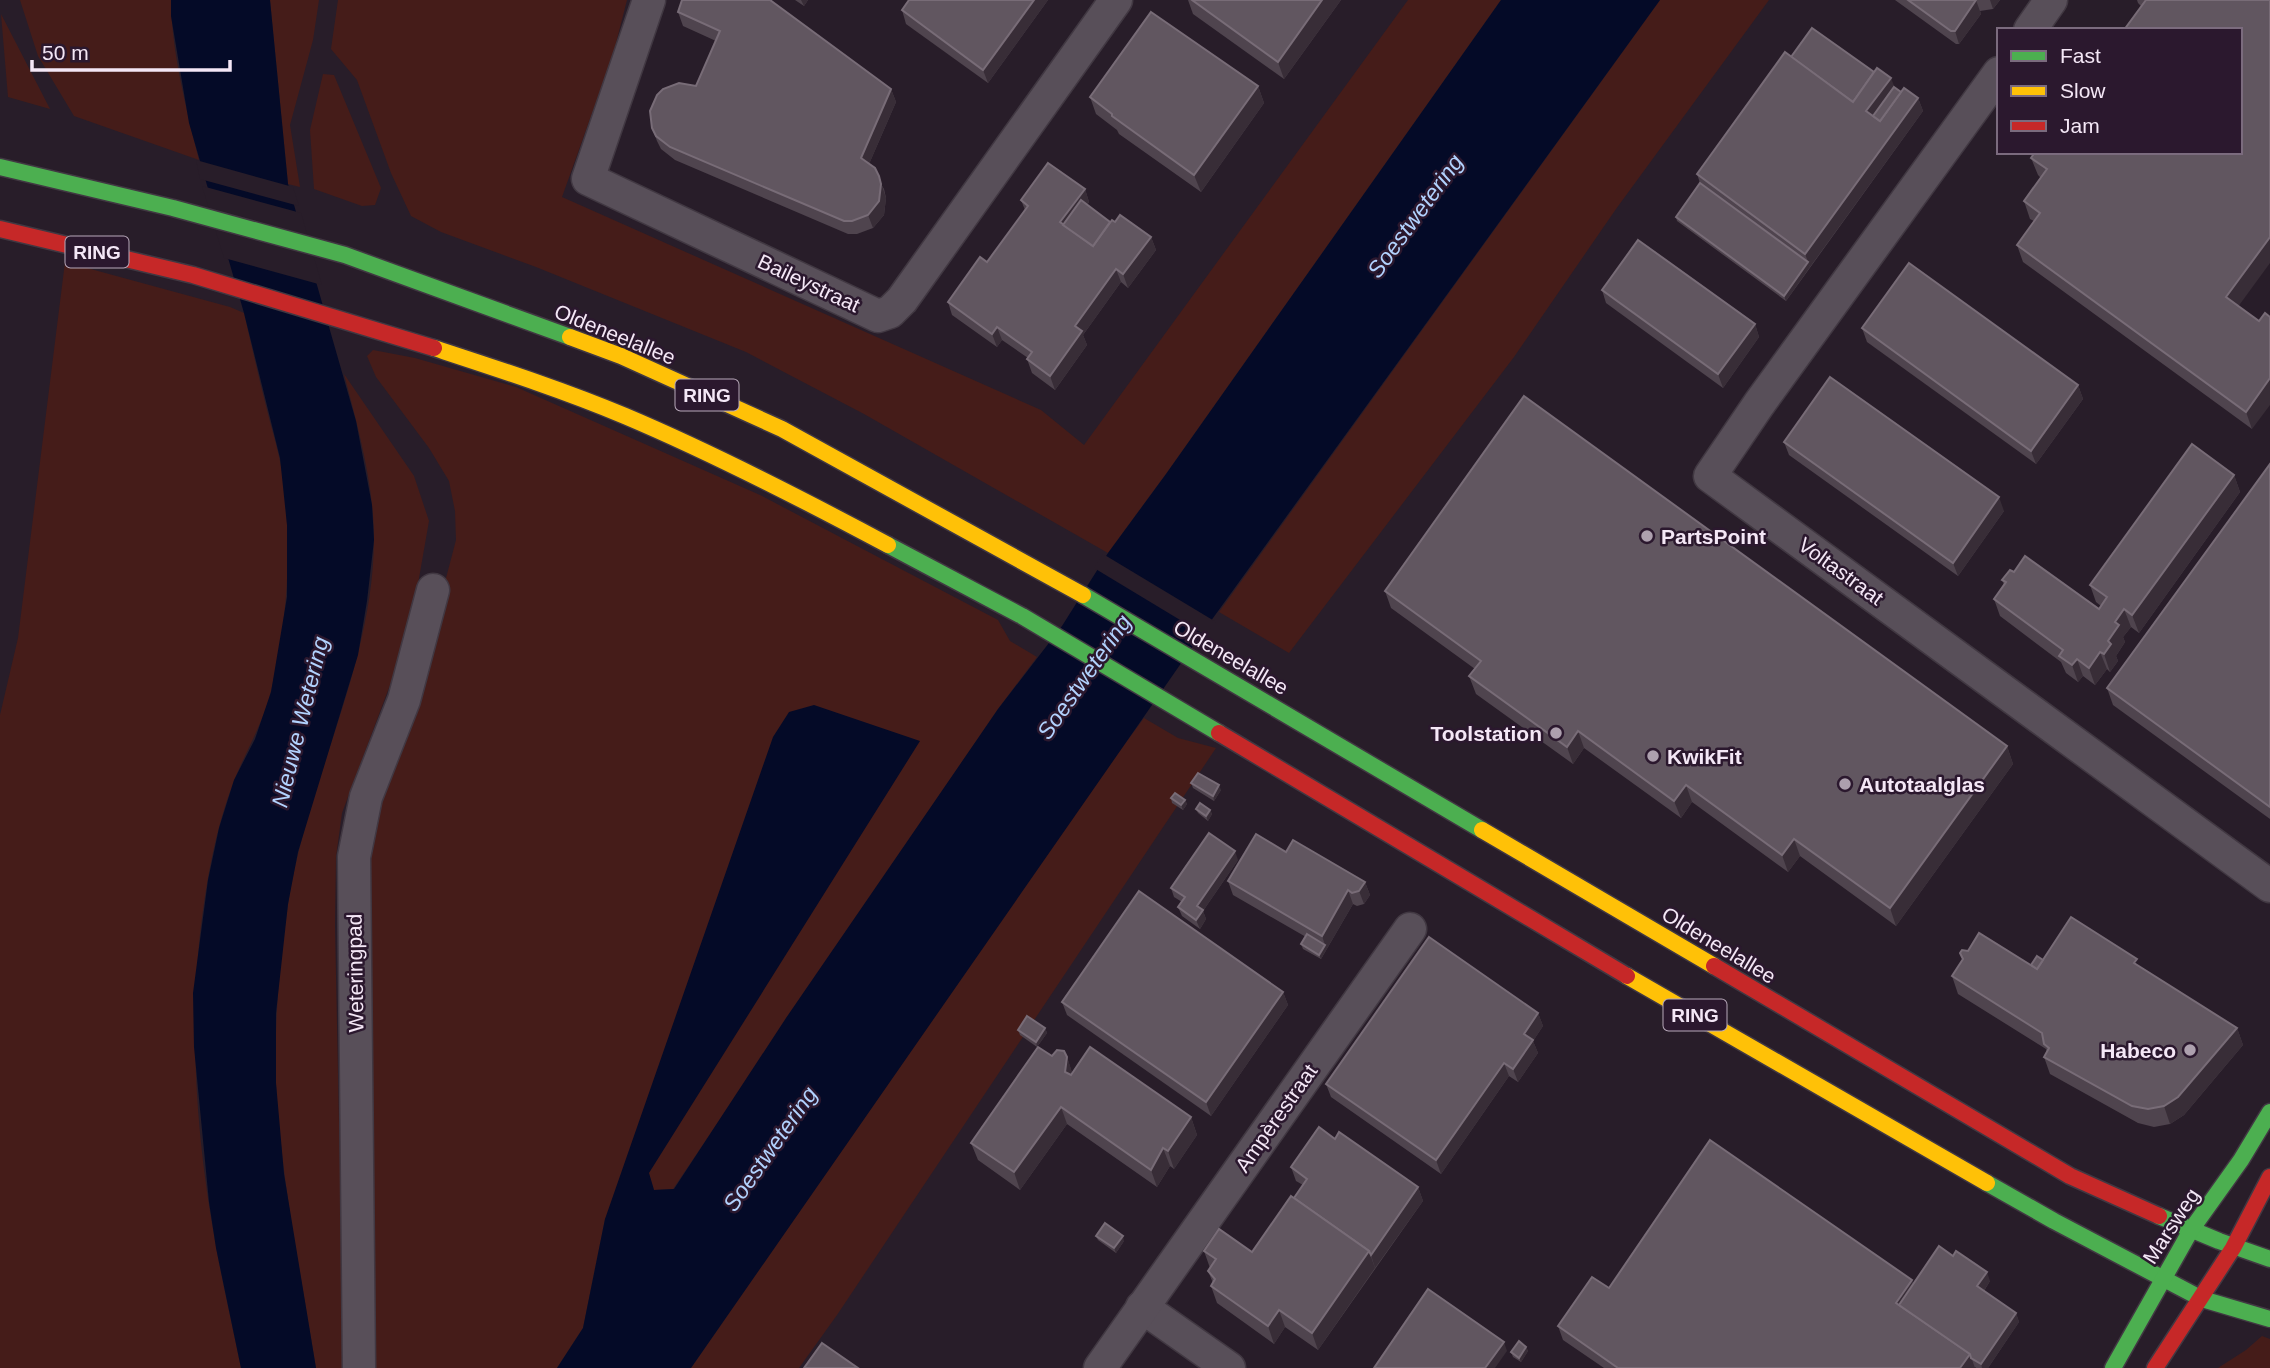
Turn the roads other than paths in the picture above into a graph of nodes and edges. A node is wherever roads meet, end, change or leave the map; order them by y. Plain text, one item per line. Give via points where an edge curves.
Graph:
1 (649, 0) edge
2 (1116, 0) edge
3 (2051, 0) edge
4 (2031, 28) edge
5 (1997, 76) edge
6 (0, 167) edge
7 (0, 229) edge
8 (433, 590) dead end
9 (2270, 886) edge
10 (1410, 929) dead end
11 (2270, 1112) edge
12 (2270, 1177) edge
13 (2191, 1230) junction
14 (2233, 1248) junction
15 (2270, 1259) edge
16 (2162, 1279) junction
17 (2202, 1299) junction
18 (1142, 1307) junction
19 (2270, 1319) edge
20 (359, 1368) edge
21 (1100, 1368) edge
22 (1229, 1368) edge
23 (2113, 1368) edge
24 (2155, 1368) edge

1 - 2 street, Baileystraat via 588,179 878,316 902,300
3 - 4 street
5 - 9 street, Voltastraat via 1710,476
6 - 13 main road, Oldeneelallee / RING via 345,255 621,356 782,429 1225,677 2070,1176
7 - 16 main road, RING via 193,275 504,371 624,416 779,487 1022,616 1610,967
8 - 20 street, Weteringpad via 404,700 366,797 354,857
10 - 18 street, Ampèrestraat
11 - 13 main road, Marsweg
12 - 14 main road
13 - 14 main road, Oldeneelallee / RING
13 - 16 main road, Marsweg
14 - 15 main road, Oldeneelallee / RING
14 - 17 main road
16 - 17 main road, RING
16 - 23 main road, Marsweg
17 - 19 main road, RING
17 - 24 main road
18 - 21 street, Ampèrestraat
18 - 22 street

